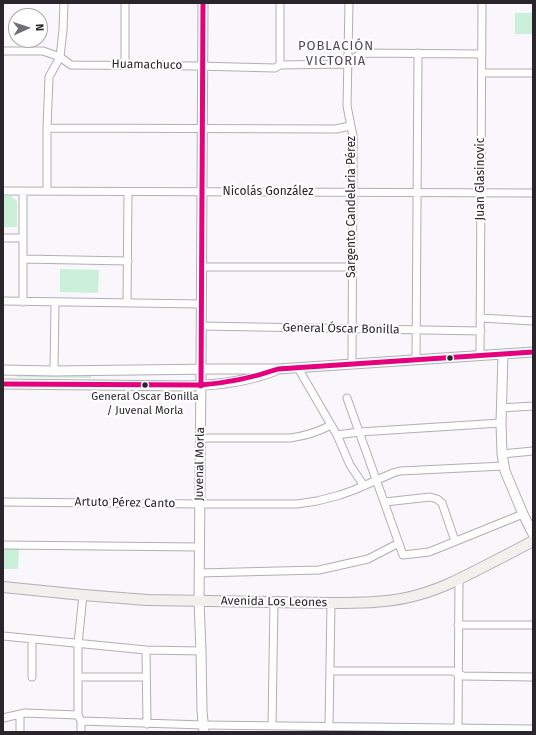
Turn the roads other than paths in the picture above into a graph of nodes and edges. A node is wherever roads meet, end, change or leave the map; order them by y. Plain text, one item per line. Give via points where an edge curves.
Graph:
1 (64, 3) edge
2 (125, 3) edge
3 (203, 3) edge
4 (280, 3) edge
5 (349, 3) edge
6 (482, 3) edge
7 (3, 51) edge
8 (418, 53) junction
9 (482, 54) junction
10 (60, 57) junction
11 (125, 64) junction
12 (348, 64) junction
13 (280, 65) junction
14 (202, 66) junction
15 (482, 73) junction
16 (533, 73) edge
17 (350, 126) junction
18 (47, 128) junction
19 (202, 128) junction
20 (3, 191) edge
21 (23, 191) junction
22 (47, 191) junction
23 (128, 192) junction
24 (202, 192) junction
25 (353, 192) junction
26 (417, 193) junction
27 (481, 193) junction
28 (533, 193) edge
29 (3, 238) edge
30 (23, 238) junction
31 (23, 259) junction
32 (128, 261) junction
33 (202, 267) junction
34 (352, 267) junction
35 (3, 301) edge
36 (23, 302) junction
37 (55, 302) junction
38 (127, 303) junction
39 (201, 304) junction
40 (480, 318) junction
41 (533, 321) edge
42 (201, 326) junction
43 (352, 329) junction
44 (416, 329) junction
45 (480, 331) junction
46 (533, 352) edge
47 (503, 354) junction
48 (480, 356) junction
49 (416, 360) junction
50 (352, 364) junction
51 (298, 368) junction
52 (201, 369) junction
53 (278, 369) junction
54 (3, 370) edge
55 (54, 371) junction
56 (3, 384) edge
57 (201, 386) junction
58 (347, 398) dead end
59 (533, 406) edge
60 (501, 408) junction
61 (501, 423) junction
62 (332, 425) junction
63 (359, 432) junction
64 (337, 435) junction
65 (201, 438) junction
66 (533, 451) edge
67 (502, 454) junction
68 (504, 466) junction
69 (376, 481) junction
70 (364, 486) junction
71 (3, 502) edge
72 (385, 502) junction
73 (200, 504) junction
74 (523, 514) junction
75 (533, 534) edge
76 (455, 541) junction
77 (533, 541) edge
78 (399, 543) junction
79 (3, 546) edge
80 (199, 547) junction
81 (199, 573) junction
82 (459, 579) junction
83 (3, 587) edge
84 (82, 595) junction
85 (199, 601) junction
86 (274, 602) junction
87 (331, 603) junction
88 (458, 624) junction
89 (533, 625) edge
90 (3, 636) edge
91 (32, 639) junction
92 (78, 644) junction
93 (146, 650) junction
94 (201, 651) junction
95 (330, 671) junction
96 (458, 674) junction
97 (32, 677) dead end
98 (78, 677) junction
99 (146, 677) junction
100 (533, 677) edge
101 (20, 714) junction
102 (3, 718) edge
103 (79, 718) junction
104 (147, 724) junction
105 (272, 726) junction
106 (329, 727) junction
107 (458, 728) junction
108 (204, 729) edge
109 (533, 729) edge
110 (350, 730) edge
111 (374, 730) edge
112 (435, 730) edge
113 (20, 732) edge
114 (81, 732) edge

1 - 10 street
2 - 11 street
3 - 14 street, Juvenal Morla
4 - 13 street
5 - 12 street, Sargento Candelaria Pérez
6 - 9 street, Juan Glasinovic
7 - 10 street, Huamachuco via 43,51
8 - 9 street
8 - 12 street via 361,53
8 - 26 street
9 - 15 street, Juan Glasinovic
10 - 11 street, Huamachuco via 71,65
10 - 18 street via 49,77
11 - 14 street, Huamachuco
12 - 13 street, Huamachuco
12 - 17 street, Sargento Candelaria Pérez via 347,106
13 - 14 street, Huamachuco via 274,68
14 - 19 street, Juvenal Morla
15 - 16 street
15 - 27 street, Juan Glasinovic
17 - 19 street via 336,129
17 - 25 street, Sargento Candelaria Pérez via 353,136
18 - 19 street
18 - 22 street
19 - 24 street, Juvenal Morla
20 - 21 street, Nicolás González
21 - 22 street, Nicolás González
21 - 30 street
22 - 23 street, Nicolás González
23 - 24 street, Nicolás González
23 - 32 street
24 - 25 street, Nicolás González
24 - 33 street, Juvenal Morla
25 - 26 street, Nicolás González
25 - 34 street, Sargento Candelaria Pérez
26 - 27 street, Nicolás González
26 - 44 street
27 - 28 street, Nicolás González
27 - 40 street, Juan Glasinovic
29 - 30 street
30 - 31 street
31 - 32 street
31 - 36 street
32 - 38 street
33 - 34 street
33 - 39 street, Juvenal Morla
34 - 43 street, Sargento Candelaria Pérez
35 - 36 street
36 - 37 street
37 - 38 street
37 - 55 street
38 - 39 street
39 - 42 street, Juvenal Morla
40 - 41 street
40 - 45 street, Juan Glasinovic
42 - 43 street, General Óscar Bonilla
42 - 52 street, Juvenal Morla
43 - 44 street, General Óscar Bonilla
43 - 50 street, Sargento Candelaria Pérez
44 - 45 street, General Óscar Bonilla
44 - 49 street
45 - 48 street, Juan Glasinovic
46 - 47 street
47 - 48 street
47 - 60 street
48 - 49 street
49 - 50 street
50 - 51 street
51 - 53 street
51 - 62 street
52 - 53 street
52 - 55 street
52 - 57 street, Juvenal Morla
53 - 57 street via 244,380
54 - 55 street
56 - 57 street
57 - 65 street, Juvenal Morla
58 - 63 street
59 - 60 street
60 - 61 street
61 - 63 street
61 - 67 street
62 - 64 street
62 - 65 street via 307,436 290,438
63 - 64 street
63 - 69 street
64 - 70 street via 350,465
65 - 73 street, Juvenal Morla
66 - 67 street
67 - 68 street
68 - 69 street, Artuto Pérez Canto via 407,471 393,473
68 - 74 street
69 - 70 street, Artuto Pérez Canto
69 - 72 street
70 - 73 street, Artuto Pérez Canto via 302,504
71 - 73 street, Artuto Pérez Canto
72 - 76 street via 430,497 437,499 442,503
72 - 78 street
73 - 80 street, Juvenal Morla
74 - 75 street
74 - 76 street
76 - 78 street via 429,552 404,555
77 - 82 main road, Avenida Los Leones
78 - 81 street via 368,559 319,570
79 - 80 street
80 - 81 street, Juvenal Morla
81 - 85 street, Juvenal Morla
82 - 87 main road, Avenida Los Leones via 440,588 403,598
82 - 88 street
83 - 84 main road, Avenida Los Leones
84 - 85 main road, Avenida Los Leones via 140,600
84 - 92 street
85 - 86 main road, Avenida Los Leones
85 - 94 street, Juvenal Morla
86 - 87 main road, Avenida Los Leones
86 - 105 street
87 - 95 street
88 - 89 street
88 - 96 street
90 - 91 street
91 - 92 street
91 - 97 street
92 - 93 street
92 - 98 street
93 - 94 street
93 - 99 street
94 - 108 street, Juvenal Morla
95 - 96 street via 453,671
95 - 106 street
96 - 100 street
96 - 107 street
98 - 99 street
98 - 103 street
99 - 104 street
101 - 102 street
101 - 103 street
101 - 113 street
103 - 104 street
103 - 114 street
104 - 108 street
105 - 106 street
105 - 108 street
106 - 110 street
107 - 109 street
107 - 112 street
110 - 111 street
111 - 112 street

